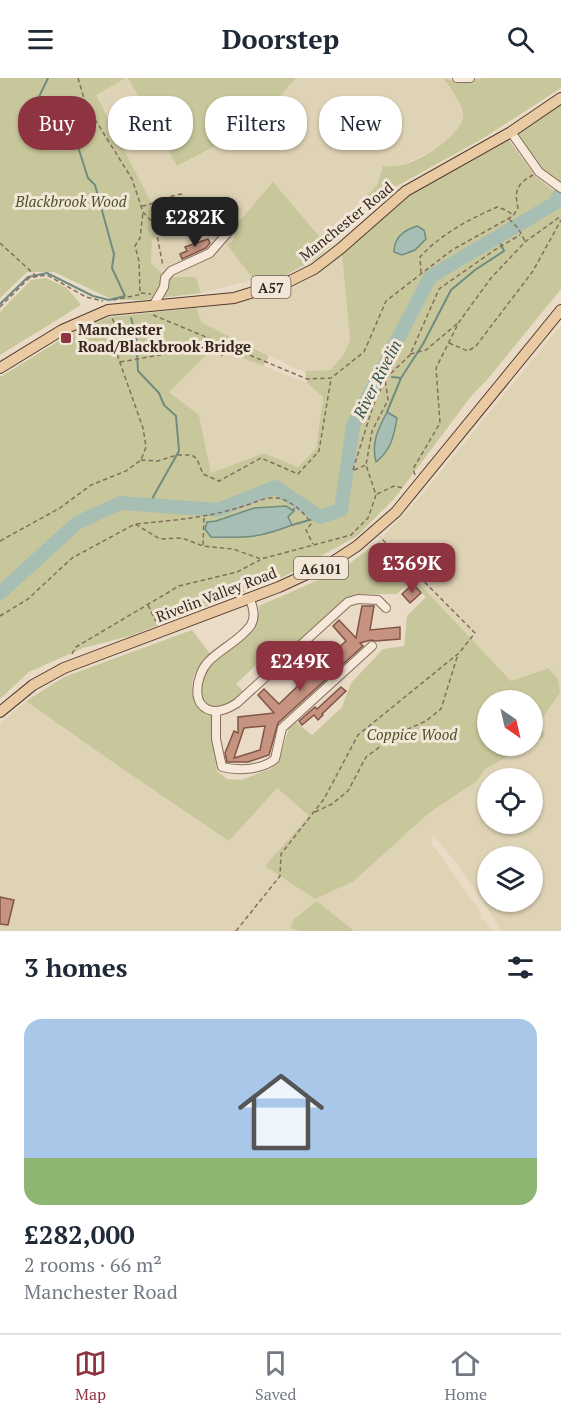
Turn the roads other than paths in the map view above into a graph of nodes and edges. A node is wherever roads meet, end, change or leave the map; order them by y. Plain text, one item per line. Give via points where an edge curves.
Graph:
1 (457, 78) edge
2 (470, 78) edge
3 (561, 98) edge
4 (511, 132) junction
5 (558, 186) edge
6 (230, 230) dead end
7 (152, 306) junction
8 (561, 310) edge
9 (0, 368) edge
10 (249, 598) junction
11 (386, 608) dead end
12 (372, 646) dead end
13 (216, 711) junction
14 (0, 712) edge

1 - 2 street
3 - 4 main road, Manchester Road / A57
4 - 5 street via 539,172
4 - 7 main road, Manchester Road / A57 via 406,191 340,249 290,281 234,298
6 - 7 street via 210,254 168,274
7 - 9 main road, Manchester Road / A57 via 109,306
8 - 10 main road, Rivelin Valley Road / A6101 via 375,532 340,558
10 - 13 street via 254,612 251,625 207,663 197,680 202,703
10 - 14 main road, Rivelin Valley Road / A6101 via 64,668 33,685
11 - 13 street via 378,600 348,602 237,703
12 - 13 street via 282,728 274,759 268,764 238,770 222,767

